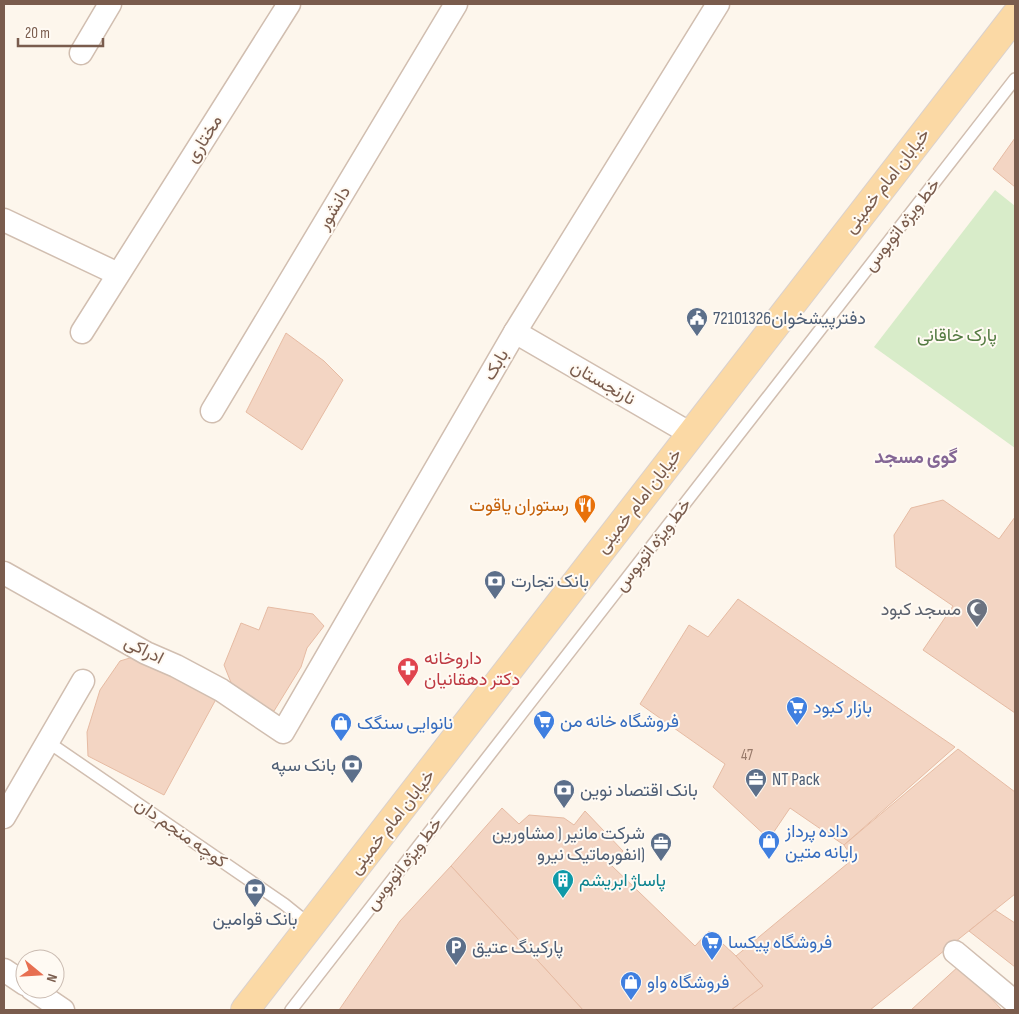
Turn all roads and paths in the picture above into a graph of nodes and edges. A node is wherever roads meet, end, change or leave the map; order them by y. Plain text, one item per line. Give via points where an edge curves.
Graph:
1 (110, 4) edge
2 (289, 4) edge
3 (456, 4) edge
4 (718, 4) edge
5 (1015, 16) edge
6 (81, 52) dead end
7 (1015, 79) edge
8 (4, 220) edge
9 (118, 274) junction
10 (82, 332) dead end
11 (515, 332) junction
12 (212, 411) dead end
13 (691, 434) junction
14 (4, 572) edge
15 (83, 681) dead end
16 (283, 732) joint
17 (48, 742) junction
18 (4, 817) edge
19 (312, 926) junction
20 (955, 952) dead end
21 (4, 970) edge
22 (15, 977) edge
23 (47, 999) edge
24 (1015, 1002) edge
25 (63, 1010) edge
26 (245, 1010) edge
27 (291, 1010) edge

1 - 6 street
2 - 9 street, مختاری
3 - 12 street, دانشور
4 - 11 street, بابک
5 - 13 main road, خیابان امام خمینی
7 - 27 lane, خط ویژه اتوبوس
8 - 9 street
9 - 10 street, مختاری
11 - 13 street, نارنجستان
11 - 16 street, بابک
13 - 19 main road, خیابان امام خمینی
14 - 16 street, ادراکی via 221,690
15 - 17 street
17 - 18 street
17 - 19 lane, کوچه منجم دان
19 - 26 main road, خیابان امام خمینی
20 - 24 street
21 - 22 street
23 - 25 street

